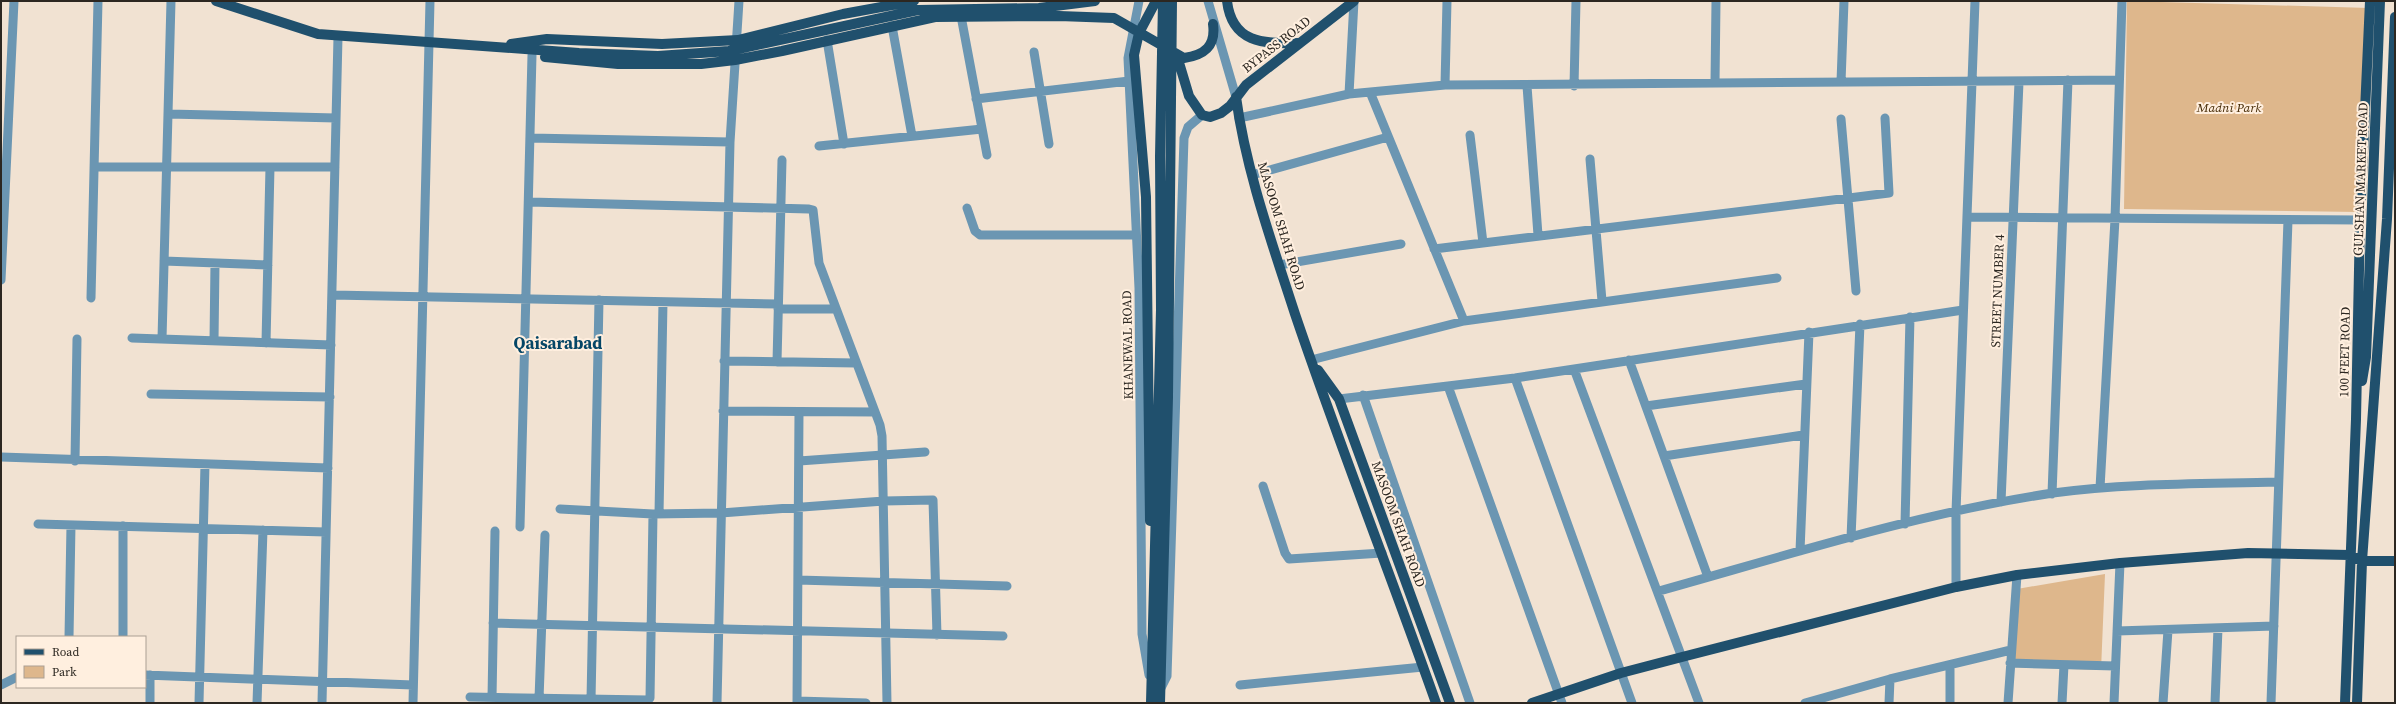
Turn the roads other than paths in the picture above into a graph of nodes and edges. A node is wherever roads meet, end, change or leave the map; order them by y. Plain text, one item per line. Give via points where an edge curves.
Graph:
1 (14, 1) edge
2 (98, 1) edge
3 (171, 1) edge
4 (216, 1) edge
5 (430, 1) edge
6 (739, 1) edge
7 (914, 1) edge
8 (1095, 1) edge
9 (1139, 1) edge
10 (1156, 1) edge
11 (1163, 1) edge
12 (1172, 1) edge
13 (1208, 1) edge
14 (1227, 1) edge
15 (1354, 1) edge
16 (1447, 1) edge
17 (1576, 1) edge
18 (1716, 1) edge
19 (1844, 1) edge
20 (1975, 1) edge
21 (2122, 1) edge
22 (2370, 1) edge
23 (2380, 1) edge
24 (961, 16) junction
25 (2395, 17) edge
26 (1213, 24) junction
27 (892, 26) junction
28 (1133, 28) junction
29 (338, 37) junction
30 (738, 40) junction
31 (827, 40) junction
32 (429, 42) junction
33 (1298, 43) junction
34 (503, 46) junction
35 (1034, 52) dead end
36 (532, 55) junction
37 (1177, 56) junction
38 (735, 60) junction
39 (1971, 80) junction
40 (2068, 80) junction
41 (2120, 80) junction
42 (1129, 82) junction
43 (1840, 82) junction
44 (2019, 82) junction
45 (1715, 83) junction
46 (1444, 86) junction
47 (1527, 86) junction
48 (1574, 86) junction
49 (1370, 92) junction
50 (1040, 93) junction
51 (1349, 94) junction
52 (1236, 97) junction
53 (976, 98) junction
54 (168, 114) junction
55 (1202, 115) junction
56 (336, 118) junction
57 (1239, 118) junction
58 (1885, 118) dead end
59 (1841, 119) dead end
60 (982, 128) junction
61 (1470, 135) dead end
62 (912, 136) junction
63 (1388, 137) junction
64 (530, 138) junction
65 (730, 142) junction
66 (844, 144) junction
67 (1049, 144) dead end
68 (819, 146) dead end
69 (986, 155) dead end
70 (782, 160) dead end
71 (1590, 160) dead end
72 (94, 167) junction
73 (167, 167) junction
74 (270, 167) junction
75 (335, 167) junction
76 (1252, 176) junction
77 (1849, 198) junction
78 (529, 202) junction
79 (729, 208) junction
80 (781, 208) junction
81 (967, 208) dead end
82 (1969, 216) junction
83 (2013, 218) junction
84 (2064, 218) junction
85 (2115, 219) junction
86 (2288, 220) junction
87 (2360, 220) junction
88 (1596, 229) junction
89 (1136, 235) junction
90 (1538, 235) junction
91 (1483, 243) junction
92 (1401, 244) dead end
93 (1434, 249) junction
94 (164, 261) junction
95 (215, 263) junction
96 (268, 265) junction
97 (1279, 266) junction
98 (1777, 278) dead end
99 (1, 280) edge
100 (1856, 291) dead end
101 (332, 295) junction
102 (423, 297) junction
103 (91, 298) dead end
104 (526, 299) junction
105 (599, 300) junction
106 (1602, 300) junction
107 (663, 302) junction
108 (726, 303) junction
109 (778, 306) junction
110 (836, 309) junction
111 (1963, 310) junction
112 (1910, 317) junction
113 (1464, 321) junction
114 (1860, 324) junction
115 (1809, 332) junction
116 (132, 338) dead end
117 (77, 339) dead end
118 (162, 339) junction
119 (214, 341) junction
120 (266, 342) junction
121 (331, 345) junction
122 (2366, 357) junction
123 (1311, 360) junction
124 (1629, 360) junction
125 (724, 361) junction
126 (777, 362) junction
127 (856, 363) junction
128 (1574, 369) junction
129 (1515, 378) junction
130 (1806, 384) junction
131 (1448, 386) junction
132 (151, 394) dead end
133 (1363, 395) junction
134 (330, 397) junction
135 (1339, 399) junction
136 (1646, 406) junction
137 (723, 411) junction
138 (799, 412) junction
139 (875, 412) junction
140 (2356, 419) junction
141 (2371, 422) junction
142 (1803, 435) junction
143 (925, 452) dead end
144 (883, 455) junction
145 (1, 456) edge
146 (1664, 456) junction
147 (75, 461) junction
148 (799, 461) junction
149 (205, 464) junction
150 (328, 468) junction
151 (2277, 482) junction
152 (1263, 486) dead end
153 (2100, 488) junction
154 (2052, 494) junction
155 (884, 501) junction
156 (2001, 502) junction
157 (798, 507) junction
158 (560, 509) dead end
159 (595, 511) junction
160 (1956, 512) junction
161 (721, 513) junction
162 (656, 514) junction
163 (38, 524) dead end
164 (1905, 524) junction
165 (71, 525) junction
166 (123, 526) junction
167 (520, 527) dead end
168 (203, 528) junction
169 (263, 530) junction
170 (495, 531) dead end
171 (326, 532) junction
172 (545, 535) dead end
173 (1851, 538) junction
174 (1800, 551) junction
175 (1382, 553) junction
176 (2274, 553) junction
177 (2350, 555) junction
178 (2362, 561) junction
179 (2395, 561) edge
180 (2120, 563) junction
181 (2017, 575) junction
182 (1708, 577) junction
183 (798, 580) junction
184 (885, 583) junction
185 (936, 584) junction
186 (1007, 586) dead end
187 (1956, 587) junction
188 (1659, 591) junction
189 (494, 623) junction
190 (541, 625) junction
191 (593, 626) junction
192 (2274, 626) junction
193 (651, 628) junction
194 (2218, 628) junction
195 (718, 630) junction
196 (2168, 630) junction
197 (2116, 631) junction
198 (798, 632) junction
199 (886, 634) junction
200 (937, 635) junction
201 (69, 636) edge
202 (123, 636) edge
203 (1003, 636) dead end
204 (1152, 645) junction
205 (2012, 650) junction
206 (1682, 657) junction
207 (2010, 663) junction
208 (1950, 665) junction
209 (2064, 665) junction
210 (2115, 666) junction
211 (1423, 667) junction
212 (1621, 673) junction
213 (148, 675) edge
214 (199, 677) junction
215 (16, 678) edge
216 (1890, 679) junction
217 (258, 680) junction
218 (323, 682) junction
219 (1, 685) edge
220 (413, 685) junction
221 (1240, 685) dead end
222 (1156, 690) junction
223 (470, 697) dead end
224 (492, 698) junction
225 (538, 699) junction
226 (1560, 699) edge
227 (592, 700) junction
228 (1819, 701) edge
229 (797, 702) edge
230 (150, 703) edge
231 (199, 703) edge
232 (258, 703) edge
233 (322, 703) edge
234 (413, 703) edge
235 (717, 703) edge
236 (866, 703) edge
237 (887, 703) edge
238 (1151, 703) edge
239 (1160, 703) edge
240 (1436, 703) edge
241 (1450, 703) edge
242 (1470, 703) edge
243 (1532, 703) edge
244 (1632, 703) edge
245 (1699, 703) edge
246 (1805, 703) edge
247 (1889, 703) edge
248 (1950, 703) edge
249 (2008, 703) edge
250 (2062, 703) edge
251 (2114, 703) edge
252 (2163, 703) edge
253 (2215, 703) edge
254 (2271, 703) edge
255 (2345, 703) edge
256 (2357, 703) edge

1 - 99 street
2 - 72 street
3 - 54 street
4 - 29 main road via 305,31
5 - 32 street
6 - 30 street
7 - 30 main road via 843,14
8 - 34 main road via 1039,8 918,10 729,51 708,53 658,56 579,53
9 - 28 street, KHANEWAL ROAD
10 - 204 main road via 1139,33 1134,55 1146,197
11 - 204 main road, KHANEWAL ROAD via 1160,389
12 - 222 main road, KHANEWAL ROAD via 1167,422
13 - 26 street
14 - 33 main road via 1235,27 1244,34 1260,42
15 - 33 main road, BYPASS ROAD
15 - 51 street
16 - 46 street
17 - 48 street
18 - 45 street
19 - 43 street
20 - 39 street
21 - 41 street
22 - 87 main road, 100 FEET ROAD
23 - 122 main road, GULSHAN MARKET ROAD
24 - 27 main road via 935,17
24 - 28 main road via 1096,16 1114,18
24 - 53 street
25 - 141 main road via 2387,219
26 - 37 main road via 1215,34 1206,51 1192,57
26 - 52 street
27 - 31 main road
27 - 62 street
28 - 37 main road
28 - 42 street, KHANEWAL ROAD via 1128,58
29 - 32 main road
29 - 56 street
30 - 34 main road via 662,44 547,39
30 - 38 street
31 - 38 main road
31 - 66 street
32 - 34 main road
32 - 102 street
33 - 52 main road, BYPASS ROAD via 1246,85
34 - 36 main road
35 - 50 street
36 - 38 main road via 665,65
36 - 64 street
37 - 55 main road via 1189,96
38 - 65 street
39 - 43 street
39 - 44 street
39 - 82 street
40 - 41 street
40 - 44 street
40 - 84 street
41 - 85 street
42 - 50 street
42 - 89 street, KHANEWAL ROAD
43 - 45 street
44 - 83 street, STREET NUMBER 4
45 - 48 street
46 - 47 street
46 - 49 street
47 - 48 street
47 - 90 street
49 - 51 street
49 - 63 street
50 - 53 street
50 - 67 street
51 - 57 street
52 - 55 main road, BYPASS ROAD via 1221,113 1210,117
52 - 57 main road, MASOOM SHAH ROAD
53 - 60 street
54 - 56 street
54 - 73 street
55 - 222 street via 1188,127 1184,138 1167,676
56 - 75 street
57 - 76 main road, MASOOM SHAH ROAD
58 - 77 street via 1890,193
59 - 77 street
60 - 62 street
60 - 69 street
61 - 91 street
62 - 66 street
63 - 76 street
63 - 93 street
64 - 65 street
64 - 78 street
65 - 79 street
66 - 68 street
70 - 80 street
71 - 88 street
72 - 73 street
72 - 103 street
73 - 74 street
73 - 94 street
74 - 75 street
74 - 96 street
75 - 101 street
76 - 97 main road, MASOOM SHAH ROAD
77 - 88 street
77 - 100 street
78 - 79 street
78 - 104 street
79 - 80 street
79 - 108 street
80 - 109 street
80 - 110 street via 813,210 819,263
81 - 89 street via 975,231 980,235
82 - 83 street
82 - 111 street
83 - 84 street
83 - 156 street, STREET NUMBER 4
84 - 85 street
84 - 154 street
85 - 86 street
85 - 153 street
86 - 87 street
86 - 151 street
87 - 140 main road, 100 FEET ROAD
88 - 90 street
88 - 106 street
89 - 222 street, KHANEWAL ROAD via 1142,634
90 - 91 street
91 - 93 street
92 - 97 street
93 - 113 street
94 - 95 street
94 - 118 street
95 - 96 street
95 - 119 street
96 - 120 street
97 - 123 main road, MASOOM SHAH ROAD
98 - 106 street
101 - 102 street
101 - 121 street
102 - 104 street
102 - 220 street
104 - 105 street
104 - 167 street
105 - 107 street
105 - 159 street
106 - 113 street
107 - 108 street
107 - 162 street
108 - 109 street
108 - 125 street
109 - 110 street
109 - 126 street
110 - 127 street
111 - 112 street
111 - 160 street
112 - 114 street
112 - 164 street
113 - 123 street
114 - 115 street
114 - 173 street
115 - 124 street
115 - 130 street
116 - 118 street
117 - 147 street
118 - 119 street
119 - 120 street
120 - 121 street
121 - 134 street
122 - 140 main road, GULSHAN MARKET ROAD
122 - 141 main road, GULSHAN MARKET ROAD
123 - 135 main road, MASOOM SHAH ROAD
123 - 175 main road, MASOOM SHAH ROAD
124 - 128 street
124 - 136 street
125 - 126 street
125 - 137 street
126 - 127 street
127 - 139 street
128 - 129 street
128 - 188 street
129 - 131 street
129 - 212 street
130 - 136 street
130 - 142 street
131 - 133 street
131 - 226 street
132 - 134 street
133 - 135 street
133 - 242 street
134 - 150 street
135 - 241 main road, MASOOM SHAH ROAD
136 - 146 street
137 - 138 street
137 - 161 street
138 - 139 street
138 - 148 street
139 - 144 street via 882,436
140 - 177 main road, 100 FEET ROAD
141 - 178 main road
142 - 146 street
142 - 174 street
143 - 144 street
144 - 148 street
144 - 155 street
145 - 147 street
146 - 182 street
147 - 149 street
148 - 157 street
149 - 150 street
149 - 168 street
150 - 171 street
151 - 153 street
151 - 176 street
152 - 175 street via 1289,559
153 - 154 street
154 - 156 street
155 - 157 street
155 - 184 street
155 - 185 street via 933,500
156 - 160 street
157 - 161 street
157 - 183 street
158 - 159 street
159 - 162 street
159 - 191 street
160 - 164 street
160 - 187 street
161 - 162 street
161 - 195 street
162 - 193 street
163 - 165 street
164 - 173 street
165 - 166 street
165 - 201 street
166 - 168 street
166 - 202 street
168 - 169 street
168 - 214 street
169 - 171 street
169 - 217 street
170 - 189 street
171 - 218 street
172 - 190 street
173 - 174 street
174 - 182 street
175 - 211 main road, MASOOM SHAH ROAD
176 - 177 main road
176 - 180 main road
176 - 192 street
177 - 178 main road
177 - 255 main road, 100 FEET ROAD
178 - 179 main road
178 - 256 main road
180 - 181 main road
180 - 197 street
181 - 187 main road
181 - 205 street
182 - 188 street
183 - 184 street
183 - 198 street
184 - 185 street
184 - 199 street
185 - 186 street
185 - 200 street
187 - 206 main road
188 - 206 street
189 - 190 street
189 - 224 street
190 - 191 street
190 - 225 street
191 - 193 street
191 - 227 street
192 - 194 street
192 - 254 street
193 - 195 street
193 - 227 street via 650,698
194 - 196 street
194 - 253 street
195 - 198 street
195 - 235 street
196 - 197 street
196 - 252 street
197 - 210 street
198 - 199 street
198 - 229 street
199 - 200 street
199 - 237 street
200 - 203 street
204 - 222 main road, KHANEWAL ROAD
205 - 207 street
205 - 208 street
206 - 212 main road
206 - 245 street
207 - 209 street
207 - 249 street
208 - 216 street
208 - 248 street
209 - 210 street
209 - 250 street
210 - 251 street
211 - 221 street
211 - 240 main road, MASOOM SHAH ROAD
212 - 226 main road
212 - 244 street
213 - 214 street
213 - 230 street
214 - 217 street
214 - 231 street
215 - 219 street
216 - 228 street
216 - 247 street
217 - 218 street
217 - 232 street
218 - 220 street
218 - 233 street
220 - 234 street
222 - 238 main road, KHANEWAL ROAD
222 - 239 main road, KHANEWAL ROAD
223 - 224 street
224 - 225 street
225 - 227 street
226 - 243 main road
228 - 246 street
229 - 236 street

